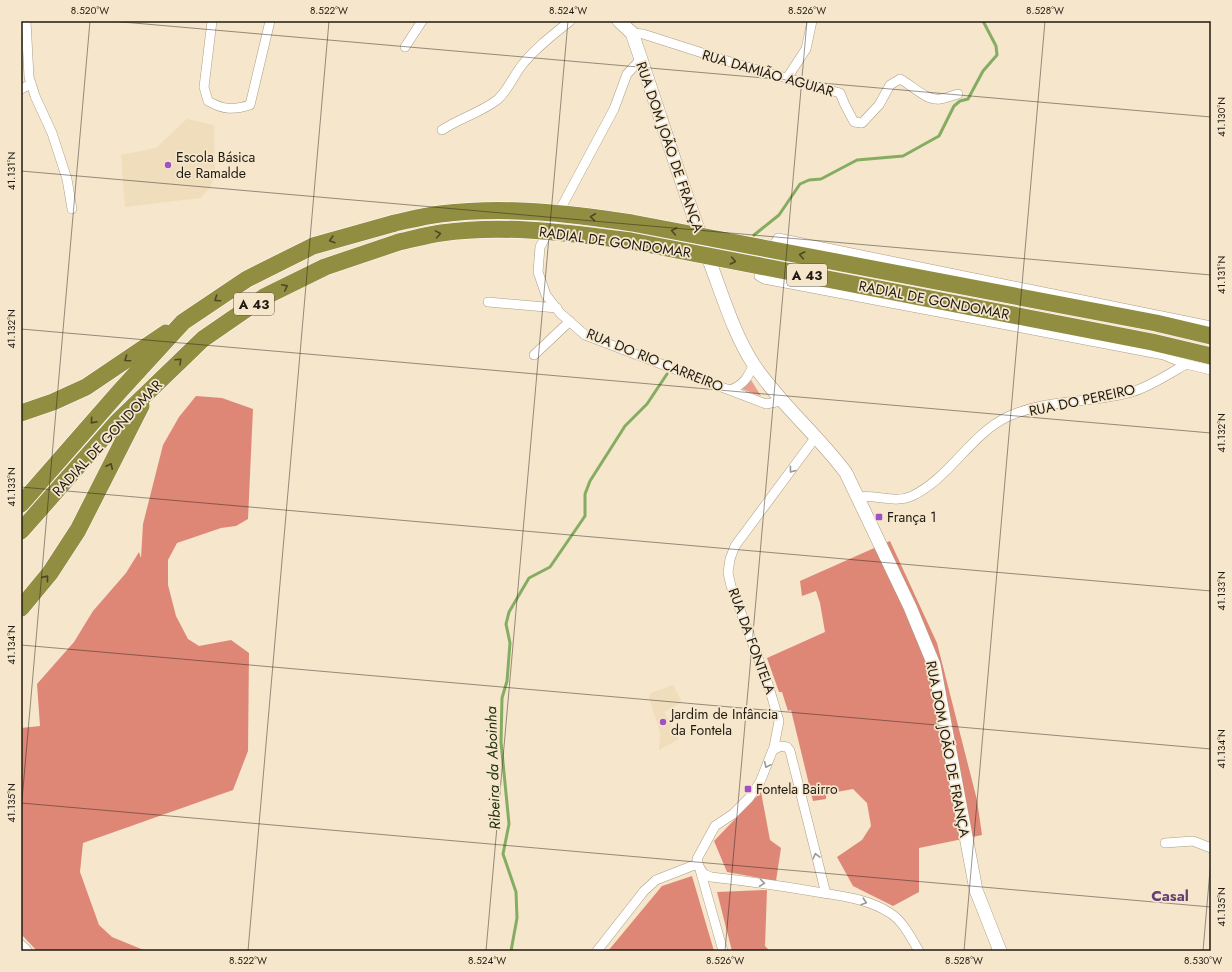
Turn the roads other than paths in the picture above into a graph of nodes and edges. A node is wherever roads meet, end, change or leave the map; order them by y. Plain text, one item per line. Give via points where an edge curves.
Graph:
1 (26, 21) edge
2 (212, 21) edge
3 (270, 21) edge
4 (422, 21) edge
5 (570, 21) edge
6 (619, 21) edge
7 (812, 21) edge
8 (632, 33) junction
9 (404, 47) dead end
10 (641, 59) junction
11 (787, 78) junction
12 (31, 84) junction
13 (21, 89) edge
14 (958, 94) dead end
15 (442, 130) dead end
16 (72, 209) dead end
17 (488, 302) dead end
18 (556, 308) junction
19 (570, 321) junction
20 (183, 322) junction
21 (1196, 322) junction
22 (1211, 326) edge
23 (1211, 336) edge
24 (534, 355) dead end
25 (1211, 356) edge
26 (754, 364) junction
27 (1186, 364) junction
28 (1211, 370) edge
29 (151, 388) junction
30 (730, 390) junction
31 (781, 401) junction
32 (21, 413) edge
33 (815, 438) junction
34 (858, 497) junction
35 (21, 504) edge
36 (21, 531) edge
37 (21, 608) edge
38 (773, 750) junction
39 (1165, 843) dead end
40 (1211, 848) edge
41 (697, 864) junction
42 (724, 878) junction
43 (826, 894) junction
44 (707, 895) junction
45 (21, 947) edge
46 (25, 951) edge
47 (597, 951) edge
48 (723, 951) edge
49 (919, 951) edge
50 (1000, 951) edge

1 - 12 street
2 - 3 street via 204,87 208,101 220,108 237,109 250,106
4 - 9 street
5 - 15 street via 522,64 498,99 476,114
6 - 8 main road, RUA DOM JOÃO DE FRANÇA
7 - 11 street via 806,49
8 - 10 main road, RUA DOM JOÃO DE FRANÇA
8 - 11 street, RUA DAMIÃO AGUIAR via 643,34 701,54
10 - 18 street, RUA DO RIO CARREIRO via 627,74 602,134 540,247 538,272 546,295
10 - 26 main road, RUA DOM JOÃO DE FRANÇA via 694,218 734,326
11 - 14 street, RUA DAMIÃO AGUIAR via 840,93 854,122 862,123 879,105 890,85 900,79 938,100
12 - 13 street
12 - 16 street via 52,133 67,179
17 - 18 street
18 - 19 street, RUA DO RIO CARREIRO
19 - 24 street
19 - 30 street, RUA DO RIO CARREIRO via 585,334
23 -> 20 highway, RADIAL DE GONDOMAR / A 43, bridge via 1156,323 632,223 562,212 518,210 439,214 313,246 247,279
20 -> 32 highway via 86,387
20 -> 35 highway, RADIAL DE GONDOMAR / A 43
21 - 22 street
21 - 27 street
21 - 27 street via 778,238 758,276 1164,355
29 -> 25 highway, RADIAL DE GONDOMAR / A 43, bridge via 203,339 264,297 324,267 399,242 441,233 519,229 623,240 1152,342
26 - 30 street, RUA DO RIO CARREIRO via 740,386
26 - 31 main road, RUA DOM JOÃO DE FRANÇA
27 - 28 street
27 - 34 street, RUA DO PEREIRO via 1157,382 1132,392 1060,402 1007,417 985,432 935,480 912,496 898,500
29 - 36 highway, RADIAL DE GONDOMAR / A 43 via 117,422
37 -> 29 highway via 50,574 78,530
30 - 31 street, RUA DO RIO CARREIRO via 766,404
31 - 33 main road, RUA DOM JOÃO DE FRANÇA
33 - 34 main road, RUA DOM JOÃO DE FRANÇA via 836,459
33 -> 38 street, RUA DA FONTELA via 735,546 728,573 776,707 779,721
34 - 50 main road, RUA DOM JOÃO DE FRANÇA via 934,665 976,890
38 -> 41 street, RUA DA FONTELA via 760,782 733,814 715,826 697,859
43 -> 38 street via 790,752 787,747 781,746
39 - 40 street via 1193,841
41 - 42 street via 704,874
41 - 44 street
41 - 47 street via 656,880 644,891
42 -> 43 street
42 - 44 street via 712,884
43 -> 49 street via 852,898 890,913 901,923
44 - 48 street
45 - 46 main road

